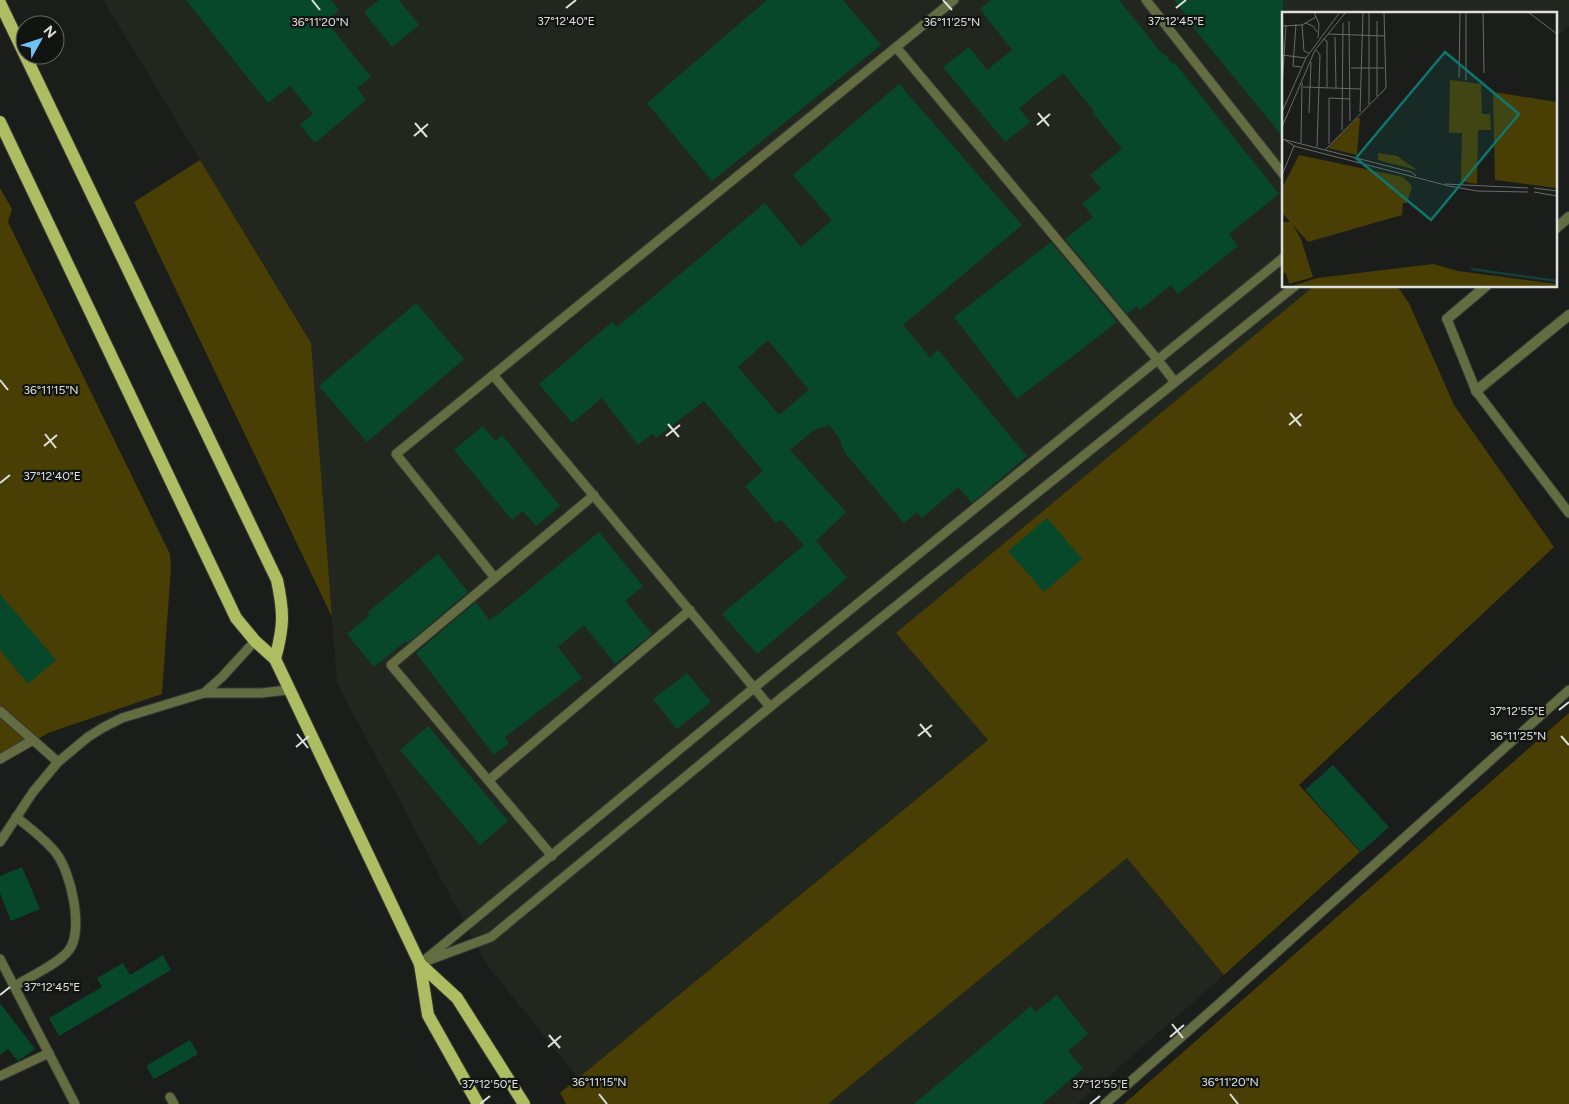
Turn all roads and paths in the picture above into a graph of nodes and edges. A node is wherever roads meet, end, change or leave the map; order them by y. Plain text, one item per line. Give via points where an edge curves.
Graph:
1 (954, 0) edge
2 (1146, 0) edge
3 (0, 3) edge
4 (896, 47) junction
5 (0, 122) edge
6 (1282, 173) edge
7 (1569, 217) edge
8 (1556, 228) edge
9 (1282, 259) edge
10 (1292, 288) edge
11 (1484, 288) edge
12 (1569, 315) edge
13 (1447, 319) joint
14 (1157, 359) junction
15 (493, 375) junction
16 (1175, 382) junction
17 (1476, 391) junction
18 (594, 495) junction
19 (1569, 513) edge
20 (495, 578) junction
21 (690, 610) junction
22 (254, 641) junction
23 (275, 659) junction
24 (755, 687) junction
25 (288, 690) junction
26 (1569, 690) edge
27 (204, 693) junction
28 (770, 707) junction
29 (0, 710) edge
30 (33, 740) junction
31 (0, 759) edge
32 (58, 762) junction
33 (488, 780) junction
34 (16, 817) junction
35 (0, 842) edge
36 (552, 856) junction
37 (0, 960) edge
38 (420, 964) junction
39 (15, 986) junction
40 (48, 1053) junction
41 (0, 1076) edge
42 (75, 1104) edge
43 (478, 1104) edge
44 (524, 1104) edge
45 (1105, 1104) edge

1 - 4 lane
2 - 6 lane
3 - 23 main road via 276,580 282,606 282,633
4 - 14 lane
4 - 15 lane
5 - 22 main road via 236,618
7 - 8 street
9 - 14 lane
10 - 16 lane
11 - 13 street
12 - 17 street
13 - 17 lane
14 - 16 lane
14 - 24 lane
15 - 18 lane
15 - 20 lane via 396,454
16 - 28 lane
17 - 19 lane
18 - 20 lane
18 - 21 lane
20 - 33 lane via 391,665
21 - 24 lane
21 - 33 lane
22 - 23 main road
22 - 27 lane
23 - 25 main road
24 - 28 lane
24 - 36 lane
25 - 27 lane
25 - 38 main road
26 - 45 lane
27 - 32 lane via 122,718 88,737
28 - 38 lane via 491,937
29 - 30 lane
30 - 31 lane
30 - 32 lane
32 - 34 lane
33 - 36 lane
34 - 35 lane
34 - 39 lane via 57,854 70,881 76,924 74,941 64,956
36 - 38 lane
37 - 39 lane
38 - 43 main road via 428,1015
38 - 44 main road via 458,998
39 - 40 lane
40 - 41 lane
40 - 42 lane

